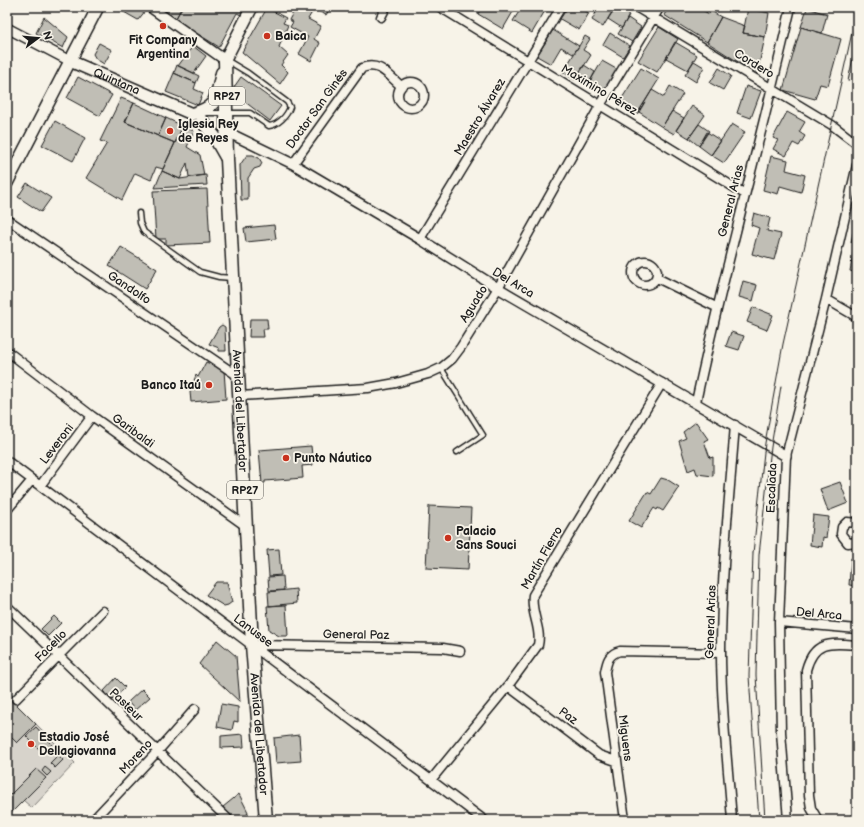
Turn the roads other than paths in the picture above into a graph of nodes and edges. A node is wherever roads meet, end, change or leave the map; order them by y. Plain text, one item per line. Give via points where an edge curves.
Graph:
1 (98, 7) edge
2 (150, 7) edge
3 (252, 7) edge
4 (386, 7) edge
5 (440, 7) edge
6 (561, 7) edge
7 (636, 7) edge
8 (660, 7) edge
9 (791, 7) edge
10 (381, 17) dead end
11 (653, 18) junction
12 (7, 28) edge
13 (225, 60) junction
14 (70, 61) junction
15 (528, 62) junction
16 (401, 86) dead end
17 (772, 88) junction
18 (601, 104) junction
19 (227, 112) junction
20 (192, 114) junction
21 (202, 121) junction
22 (227, 132) junction
23 (857, 144) edge
24 (227, 159) junction
25 (293, 164) junction
26 (857, 164) edge
27 (7, 183) edge
28 (745, 194) junction
29 (139, 213) dead end
30 (7, 219) edge
31 (420, 239) junction
32 (233, 278) junction
33 (657, 278) dead end
34 (498, 288) junction
35 (826, 299) junction
36 (716, 307) junction
37 (857, 317) edge
38 (7, 351) edge
39 (441, 368) junction
40 (238, 376) junction
41 (662, 383) junction
42 (239, 396) junction
43 (696, 402) junction
44 (92, 416) junction
45 (735, 425) junction
46 (457, 452) dead end
47 (786, 456) junction
48 (7, 461) edge
49 (32, 480) junction
50 (40, 486) junction
51 (7, 510) edge
52 (857, 523) edge
53 (247, 527) junction
54 (857, 542) edge
55 (7, 606) edge
56 (103, 611) dead end
57 (779, 622) junction
58 (857, 629) edge
59 (252, 645) junction
60 (857, 645) edge
61 (460, 651) dead end
62 (721, 653) junction
63 (59, 656) junction
64 (508, 686) junction
65 (16, 699) dead end
66 (195, 709) dead end
67 (157, 752) junction
68 (616, 761) junction
69 (431, 780) junction
70 (93, 820) edge
71 (229, 820) edge
72 (266, 820) edge
73 (484, 820) edge
74 (624, 820) edge
75 (732, 820) edge
76 (788, 820) edge
77 (818, 820) edge

1 - 14 main road
2 - 13 street
3 - 13 main road, Avenida del Libertador / RP27
4 - 10 street
5 - 15 street, Maximino Pérez
6 - 15 street, Maestro Álvarez
7 - 11 street, Cordero
8 - 11 street, Aguado
9 - 17 street, General Arias
11 - 17 street, Cordero
11 - 18 street, Aguado
12 - 14 street, Quintana
13 - 19 main road, Avenida del Libertador / RP27
13 - 19 lane via 248,73 290,106 276,125 269,126 250,113
13 - 20 main road, RP27 via 213,103 206,110
14 - 20 main road, Quintana / RP27
14 - 27 main road
15 - 18 street, Maximino Pérez
15 - 31 street, Maestro Álvarez
16 - 25 street, Doctor San Ginés via 378,67 370,64 362,68
17 - 23 street, Cordero via 832,125
17 - 28 street, General Arias
18 - 28 street, Maximino Pérez
18 - 34 street, Aguado
19 - 20 lane
19 - 22 main road, Avenida del Libertador / RP27
20 - 21 main road, Quintana / RP27
21 - 22 main road, Quintana / RP27
21 - 24 main road, RP27
22 - 24 main road, Avenida del Libertador / RP27
22 - 25 street, Del Arca
24 - 32 main road, Avenida del Libertador / RP27
25 - 31 street, Del Arca
26 - 35 street, Escalada
28 - 36 street, General Arias
29 - 32 lane via 144,232 200,272
30 - 40 street, Gandolfo
31 - 34 street, Del Arca
32 - 40 main road, Avenida del Libertador / RP27
33 - 36 street
34 - 39 street, Aguado via 461,347
34 - 41 street, Del Arca
35 - 37 street
35 - 47 street, Escalada
36 - 43 street, General Arias
38 - 44 street, Garibaldi
39 - 42 street, Aguado via 417,378 368,388
39 - 46 lane via 483,435
40 - 42 main road, Avenida del Libertador / RP27
41 - 43 street, Del Arca
41 - 64 street, Martín Fierro via 533,595 532,611 539,637 538,644
42 - 53 main road, Avenida del Libertador / RP27
43 - 45 street, Del Arca
44 - 50 street, Leveroni
44 - 53 street, Garibaldi
45 - 47 street, Del Arca
45 - 62 street, General Arias via 727,516
47 - 57 street, Escalada
48 - 49 street, Lanusse
49 - 50 street, Lanusse
49 - 51 street
50 - 59 street, Lanusse
52 - 54 street via 847,522 841,530 844,541
53 - 59 main road, Avenida del Libertador / RP27
55 - 63 street, Pasteur
56 - 63 street, Facello
57 - 58 street, Del Arca
57 - 76 street, Escalada via 781,732
59 - 61 street, General Paz via 443,648
59 - 69 street, Lanusse
59 - 72 main road, Avenida del Libertador / RP27
60 - 77 street via 824,644 808,661 806,670 809,795 811,808
62 - 68 street, Miguens via 620,651 608,659 605,672
62 - 75 street, General Arias
63 - 65 street, Facello
63 - 67 street, Pasteur
64 - 68 street, Paz via 599,755
64 - 69 street, Martín Fierro
66 - 67 street, Moreno
67 - 70 street, Moreno
67 - 71 street, Pasteur
68 - 74 street, Miguens
69 - 73 street, Lanusse

